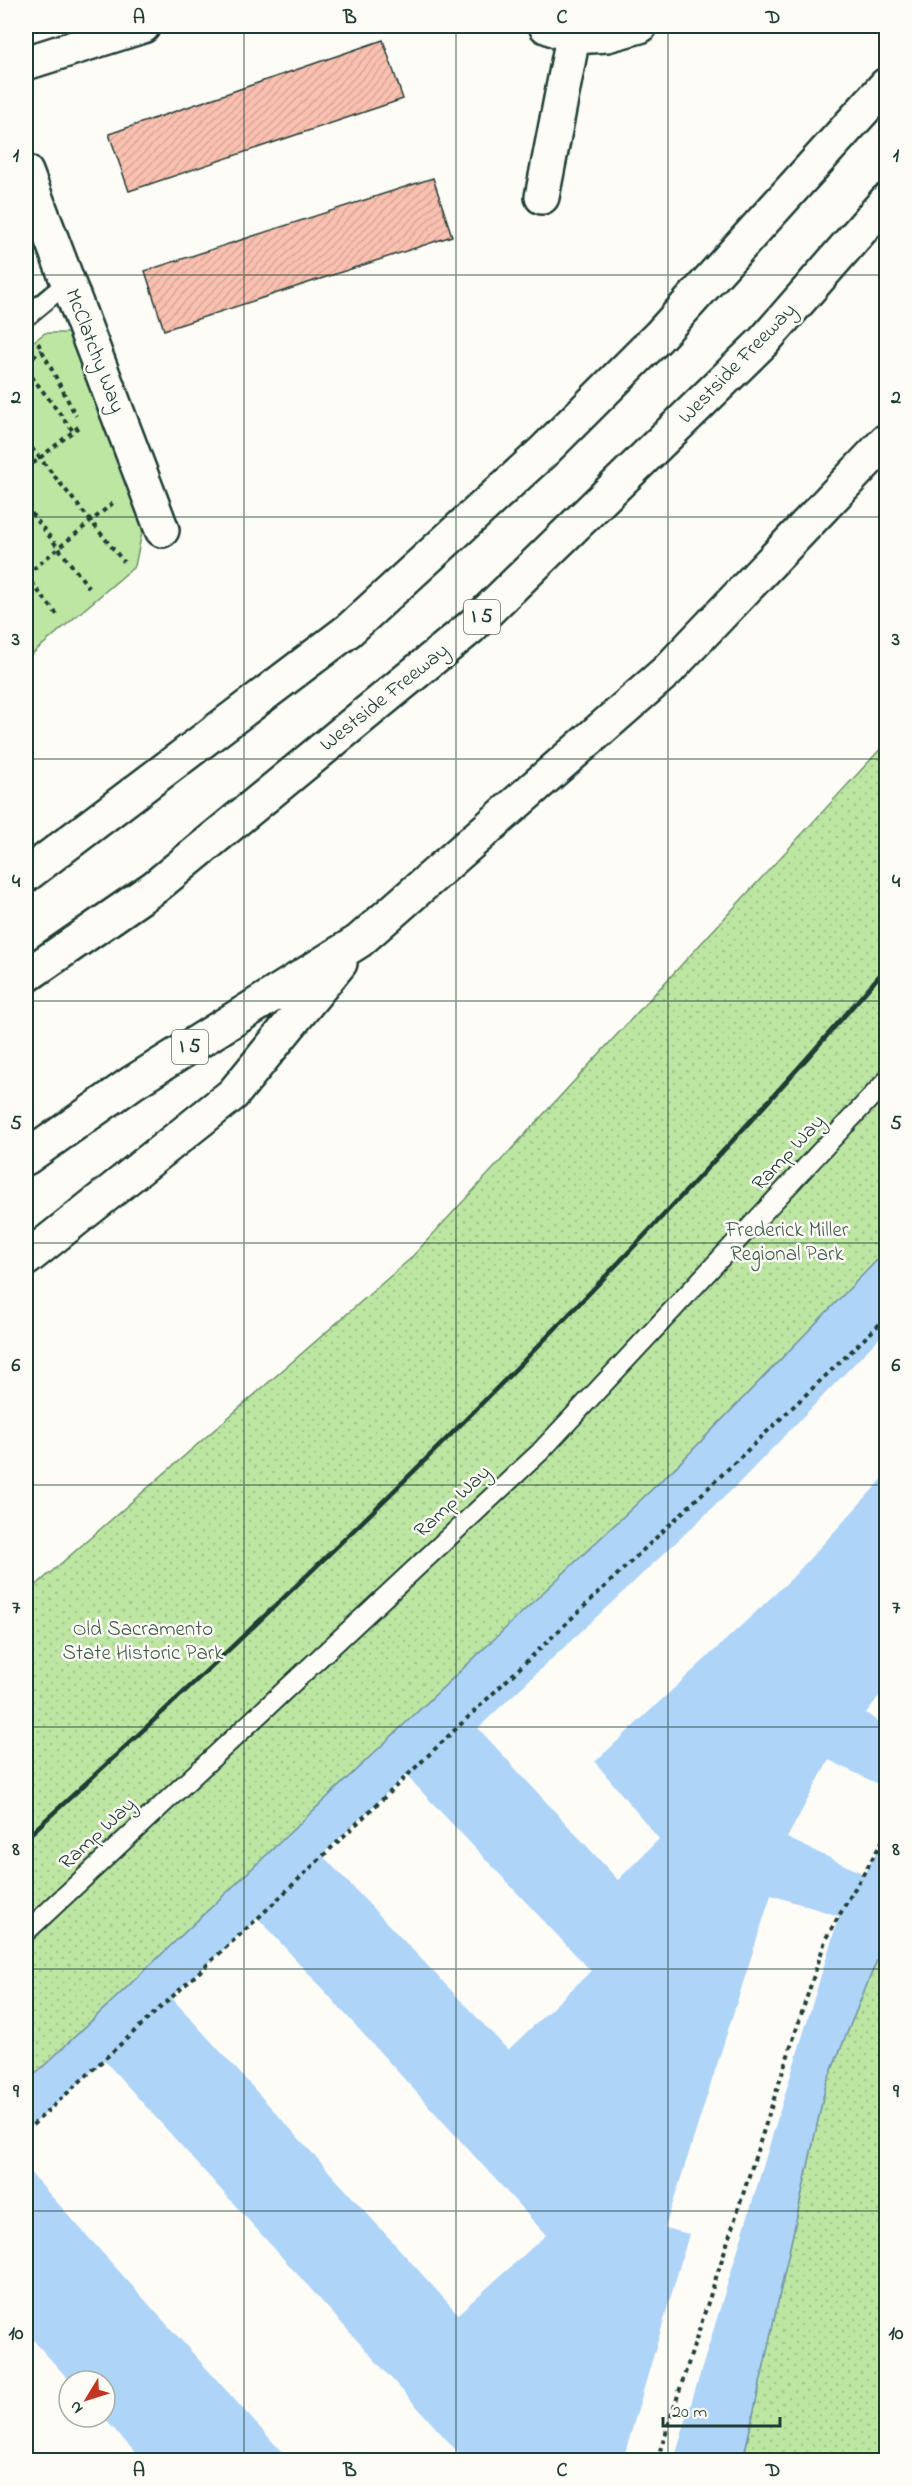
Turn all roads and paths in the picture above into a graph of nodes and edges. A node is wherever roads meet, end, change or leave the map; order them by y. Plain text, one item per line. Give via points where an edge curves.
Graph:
1 (143, 26) edge
2 (640, 26) edge
3 (559, 31) edge
4 (26, 63) edge
5 (886, 85) edge
6 (26, 172) edge
7 (542, 197) dead end
8 (886, 201) edge
9 (68, 282) junction
10 (26, 317) edge
11 (38, 342) dead end
12 (42, 350) junction
13 (26, 362) edge
14 (26, 369) edge
15 (73, 431) junction
16 (26, 441) edge
17 (886, 441) edge
18 (39, 458) junction
19 (26, 469) edge
20 (116, 501) dead end
21 (26, 506) edge
22 (91, 522) junction
23 (162, 530) dead end
24 (58, 548) junction
25 (124, 562) dead end
26 (26, 575) edge
27 (90, 589) dead end
28 (60, 618) dead end
29 (28, 872) edge
30 (358, 941) junction
31 (26, 976) edge
32 (886, 1081) edge
33 (26, 1158) edge
34 (26, 1259) edge
35 (886, 1318) edge
36 (886, 1836) edge
37 (26, 1932) edge
38 (26, 2131) edge
39 (26, 2446) edge
40 (39, 2460) edge
41 (657, 2460) edge

1 - 4 main road
2 - 3 main road via 608,35
3 - 7 main road
5 - 29 main road via 659,336 536,459 348,630
6 - 9 main road, McClatchy Way
8 - 31 main road, Westside Freeway / I 5 via 764,341 471,627 155,887
9 - 10 lane
9 - 23 main road, McClatchy Way
11 - 12 path
12 - 13 path
12 - 15 path via 81,424
14 - 15 path
15 - 18 path
16 - 18 path
17 - 30 main road, I 5 via 667,671
18 - 19 path
18 - 22 path
20 - 22 path
21 - 24 path
22 - 24 path
22 - 25 path
24 - 26 path
24 - 27 path
26 - 28 path
30 - 33 main road, I 5 via 132,1083
30 - 34 main road via 232,1094
32 - 37 lane, Ramp Way via 540,1452
35 - 38 path via 258,1918
36 - 41 path via 826,1938
39 - 40 path

